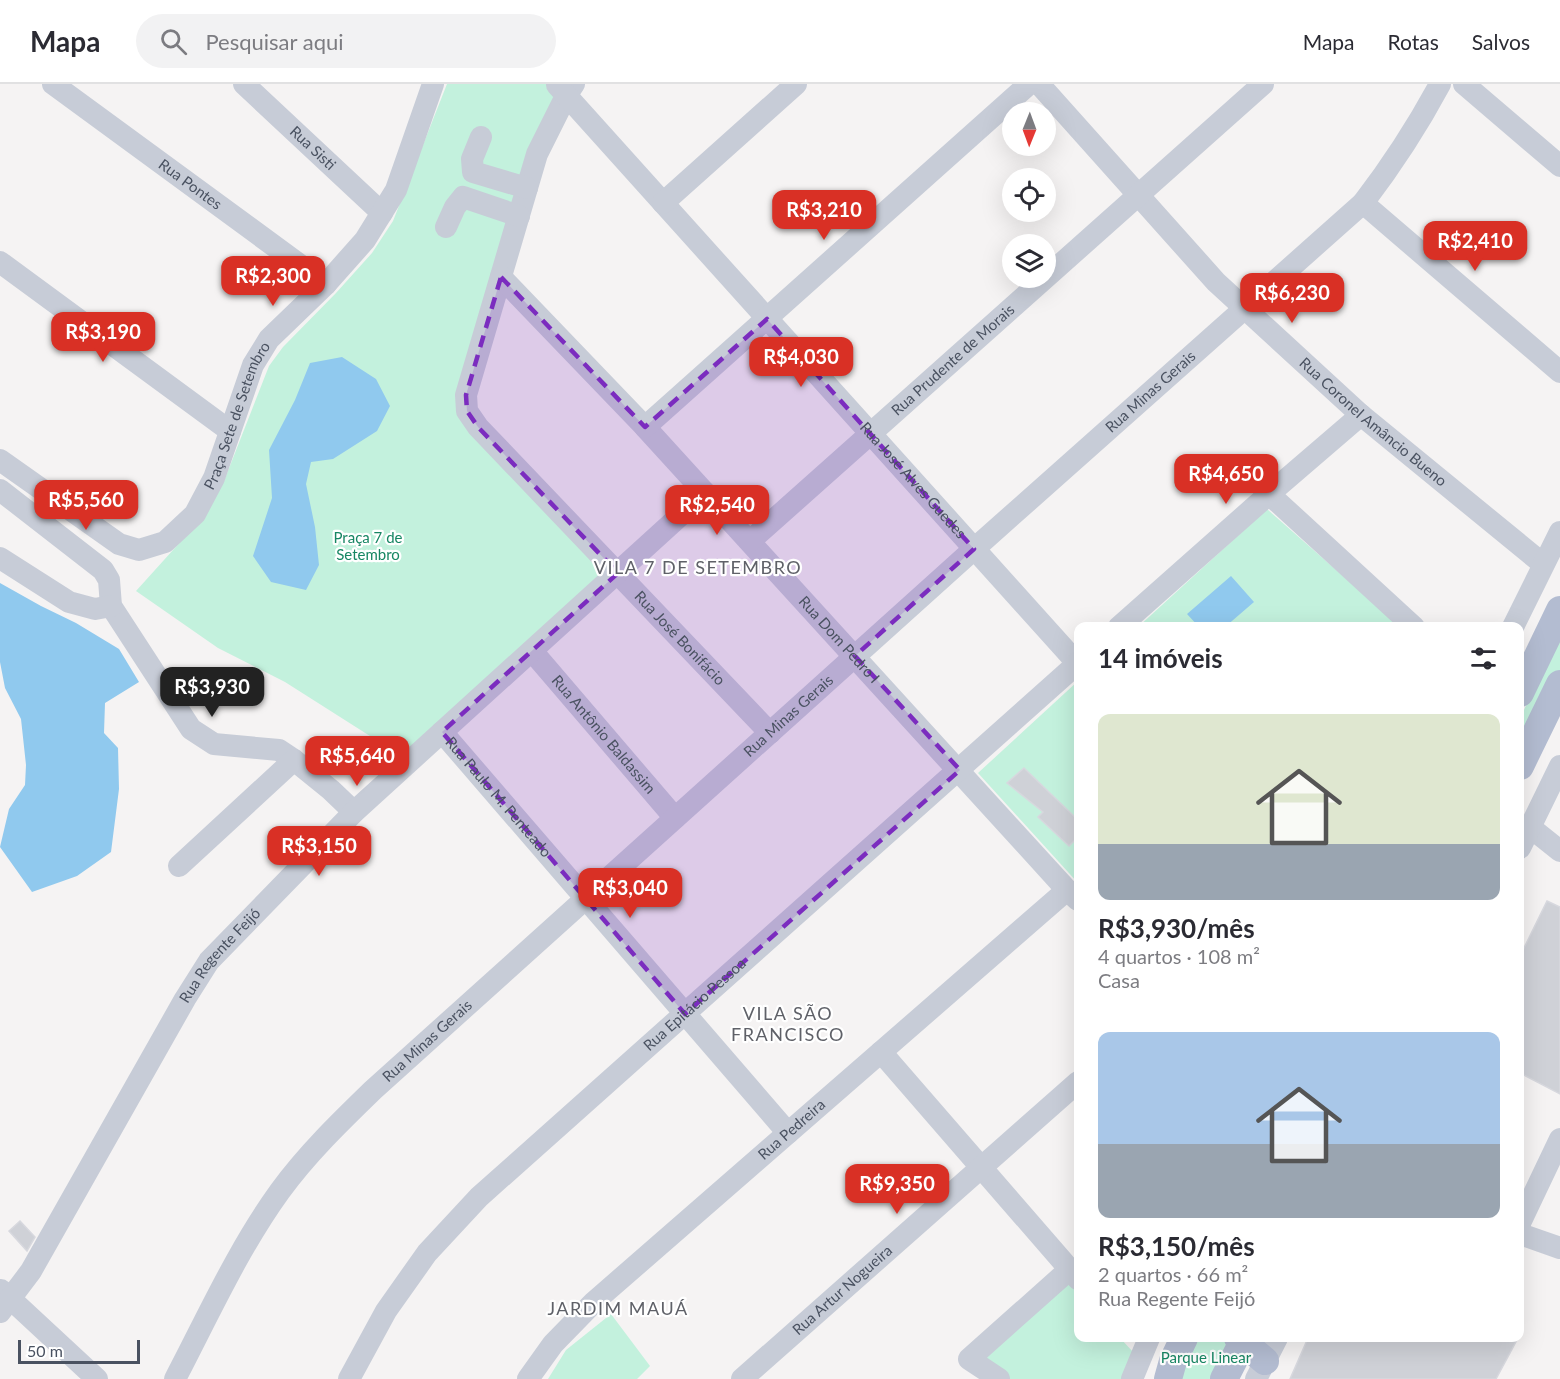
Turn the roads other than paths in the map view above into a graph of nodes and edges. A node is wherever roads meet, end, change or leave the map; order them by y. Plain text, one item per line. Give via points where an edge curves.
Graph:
1 (53, 84) edge
2 (244, 84) edge
3 (433, 84) edge
4 (796, 84) edge
5 (1029, 84) edge
6 (1039, 84) edge
7 (1263, 84) edge
8 (1440, 84) edge
9 (1464, 84) edge
10 (565, 88) edge
11 (481, 137) dead end
12 (1560, 166) edge
13 (527, 188) junction
14 (1139, 195) junction
15 (663, 203) junction
16 (1363, 204) junction
17 (382, 213) junction
18 (519, 216) junction
19 (446, 227) dead end
20 (0, 262) edge
21 (501, 277) junction
22 (326, 284) junction
23 (1245, 308) junction
24 (767, 319) junction
25 (1560, 372) edge
26 (1361, 415) junction
27 (645, 427) junction
28 (230, 431) junction
29 (870, 434) junction
30 (0, 460) edge
31 (0, 489) edge
32 (705, 493) junction
33 (1269, 494) junction
34 (1560, 532) edge
35 (750, 541) junction
36 (974, 549) junction
37 (0, 558) edge
38 (1543, 564) junction
39 (618, 573) junction
40 (111, 606) junction
41 (1560, 610) edge
42 (1125, 622) edge
43 (1409, 622) edge
44 (1515, 622) edge
45 (532, 651) junction
46 (855, 656) junction
47 (1074, 660) edge
48 (1074, 668) edge
49 (1560, 684) edge
50 (1524, 685) edge
51 (442, 732) junction
52 (770, 733) junction
53 (1524, 758) edge
54 (294, 760) junction
55 (1560, 765) edge
56 (960, 770) junction
57 (354, 812) junction
58 (675, 818) junction
59 (1530, 827) junction
60 (1524, 840) edge
61 (1560, 851) edge
62 (179, 866) dead end
63 (1073, 895) edge
64 (586, 898) junction
65 (685, 1014) junction
66 (881, 1052) junction
67 (1074, 1086) edge
68 (788, 1133) junction
69 (1560, 1139) edge
70 (981, 1168) junction
71 (1524, 1215) edge
72 (1524, 1235) edge
73 (1560, 1248) edge
74 (1074, 1274) edge
75 (4, 1300) edge
76 (1182, 1342) edge
77 (1241, 1342) edge
78 (1246, 1342) edge
79 (1141, 1343) edge
80 (1266, 1359) edge
81 (97, 1379) edge
82 (175, 1379) edge
83 (350, 1379) edge
84 (528, 1379) edge
85 (742, 1379) edge
86 (999, 1379) edge
87 (1132, 1379) edge
88 (1168, 1379) edge
89 (1224, 1379) edge

1 - 22 street, Rua Pontes
2 - 17 street, Rua Sisti
3 - 17 street, Praça Sete de Setembro via 396,190
4 - 15 street
5 - 24 street
6 - 14 street, Rua Coronel Amâncio Bueno
7 - 14 street, Rua Prudente de Morais
8 - 16 street, Rua Minas Gerais via 1418,125
9 - 12 street
10 - 13 street
10 - 15 street, Rua José Alves Guedes
11 - 13 street via 472,159 473,172
13 - 18 street
14 - 23 street, Rua Coronel Amâncio Bueno via 1216,282
14 - 29 street, Rua Prudente de Morais
15 - 24 street, Rua José Alves Guedes
16 - 23 street, Rua Minas Gerais
16 - 25 street
17 - 22 street, Praça Sete de Setembro via 365,240
18 - 19 street via 464,197
18 - 21 street
20 - 28 street
21 - 27 street, Rua Dom Pedro I
21 - 39 street, Rua José Bonifácio via 466,394 467,411
22 - 28 street, Praça Sete de Setembro via 269,339 253,365
23 - 26 street, Rua Coronel Amâncio Bueno
23 - 36 street, Rua Minas Gerais
24 - 27 street
24 - 29 street, Rua José Alves Guedes
26 - 33 street
26 - 38 street, Rua Coronel Amâncio Bueno
27 - 32 street, Rua Dom Pedro I
28 - 30 street, Praça Sete de Setembro via 214,478 195,514 165,542 139,550 118,544
29 - 35 street, Rua Prudente de Morais
29 - 36 street, Rua José Alves Guedes
31 - 40 street via 103,570 109,580
32 - 35 street, Rua Dom Pedro I
32 - 39 street, Rua Regente Feijó
33 - 42 street
33 - 43 street
34 - 38 street
35 - 46 street, Rua Dom Pedro I
36 - 46 street, Rua Minas Gerais
36 - 47 street, Rua José Alves Guedes
37 - 40 street via 69,602 94,609
38 - 44 street
39 - 45 street, Rua Regente Feijó
39 - 52 street, Rua José Bonifácio
40 - 54 street via 191,729 214,744 279,750
41 - 50 main road
45 - 51 street, Rua Regente Feijó
45 - 58 street, Rua Antônio Baldassim
46 - 52 street, Rua Minas Gerais
46 - 56 street, Rua Dom Pedro I
48 - 56 street, Rua Epitácio Pessoa
49 - 53 main road
51 - 57 street, Rua Regente Feijó
51 - 64 street, Rua Paulo M. Penteado
52 - 58 street, Rua Minas Gerais
54 - 57 street
54 - 62 street
55 - 59 street
56 - 63 street, Rua Dom Pedro I
56 - 65 street, Rua Epitácio Pessoa
57 - 75 street, Rua Regente Feijó via 209,961 31,1271
58 - 64 street, Rua Minas Gerais
59 - 60 street
59 - 61 street
63 - 66 street, Rua Pedreira
64 - 65 street, Rua Paulo M. Penteado
64 - 82 street, Rua Minas Gerais via 372,1090 320,1142 280,1191 241,1253
65 - 68 street, Rua Paulo M. Penteado
65 - 83 street, Rua Epitácio Pessoa via 479,1197 427,1253 386,1311
66 - 68 street, Rua Pedreira
66 - 70 street
67 - 70 street, Rua Artur Nogueira
68 - 84 street, Rua Pedreira via 594,1302 553,1344
69 - 71 street
70 - 74 street
70 - 85 street, Rua Artur Nogueira
72 - 73 street
74 - 86 street via 969,1359
75 - 81 street
76 - 88 main road
77 - 89 main road
78 - 80 main road
79 - 87 street

